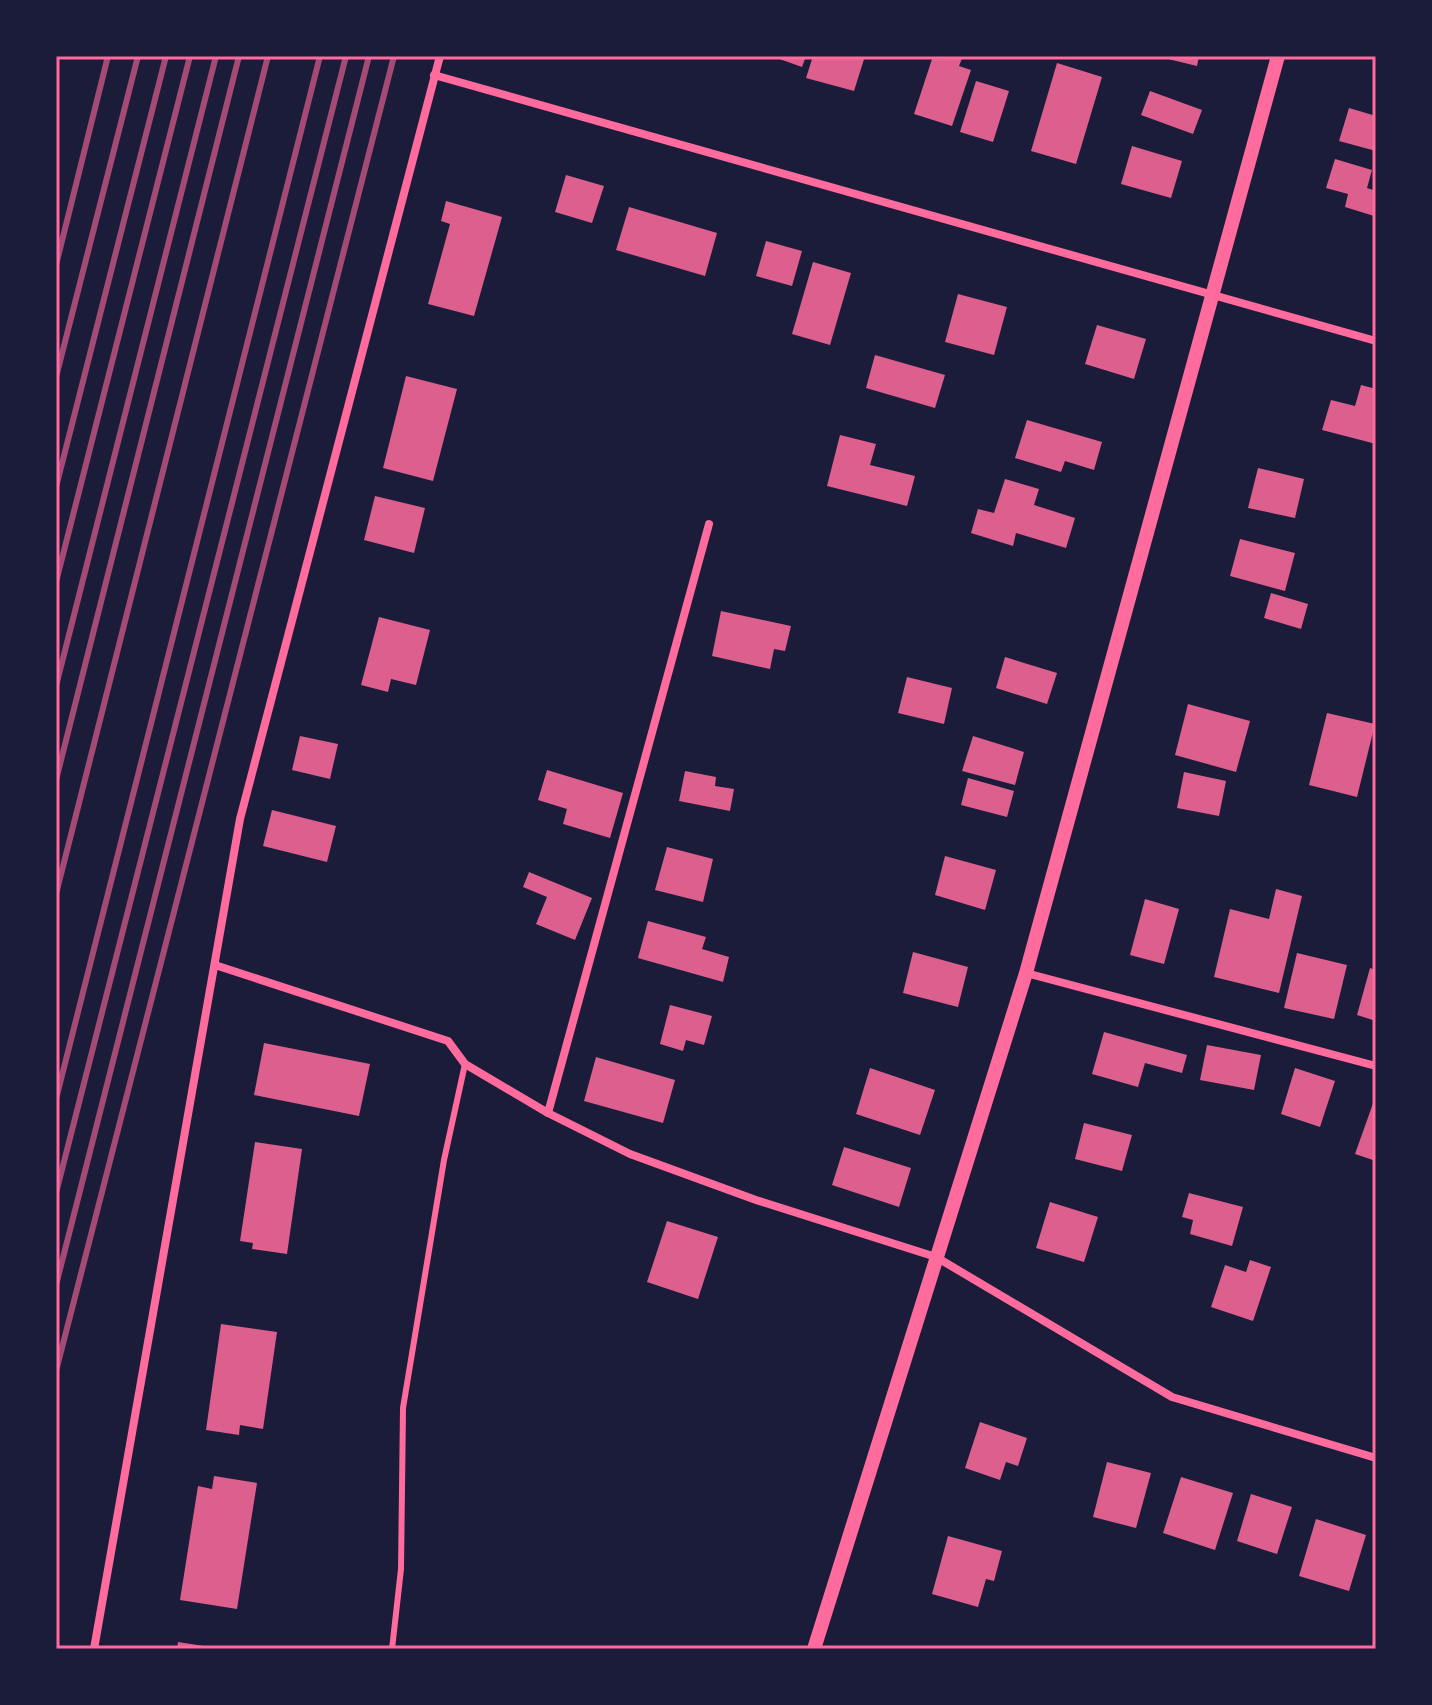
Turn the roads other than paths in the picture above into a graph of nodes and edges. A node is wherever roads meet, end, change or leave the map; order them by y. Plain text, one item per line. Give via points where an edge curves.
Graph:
1 (440, 56) edge
2 (1278, 56) edge
3 (434, 75) junction
4 (1215, 293) junction
5 (1376, 341) edge
6 (709, 524) dead end
7 (215, 965) junction
8 (1026, 973) junction
9 (465, 1064) junction
10 (1376, 1066) edge
11 (548, 1113) junction
12 (936, 1257) junction
13 (1376, 1458) edge
14 (94, 1649) edge
15 (392, 1649) edge
16 (814, 1649) edge

1 - 3 street
2 - 4 street
3 - 4 street
3 - 7 street via 240,819
4 - 5 street
4 - 8 street
6 - 11 street
7 - 9 street via 448,1041
7 - 14 street
8 - 10 street
8 - 12 street
9 - 11 street
9 - 15 lane via 403,1408 401,1569
11 - 12 street via 630,1154
12 - 13 street via 1172,1397
12 - 16 street

